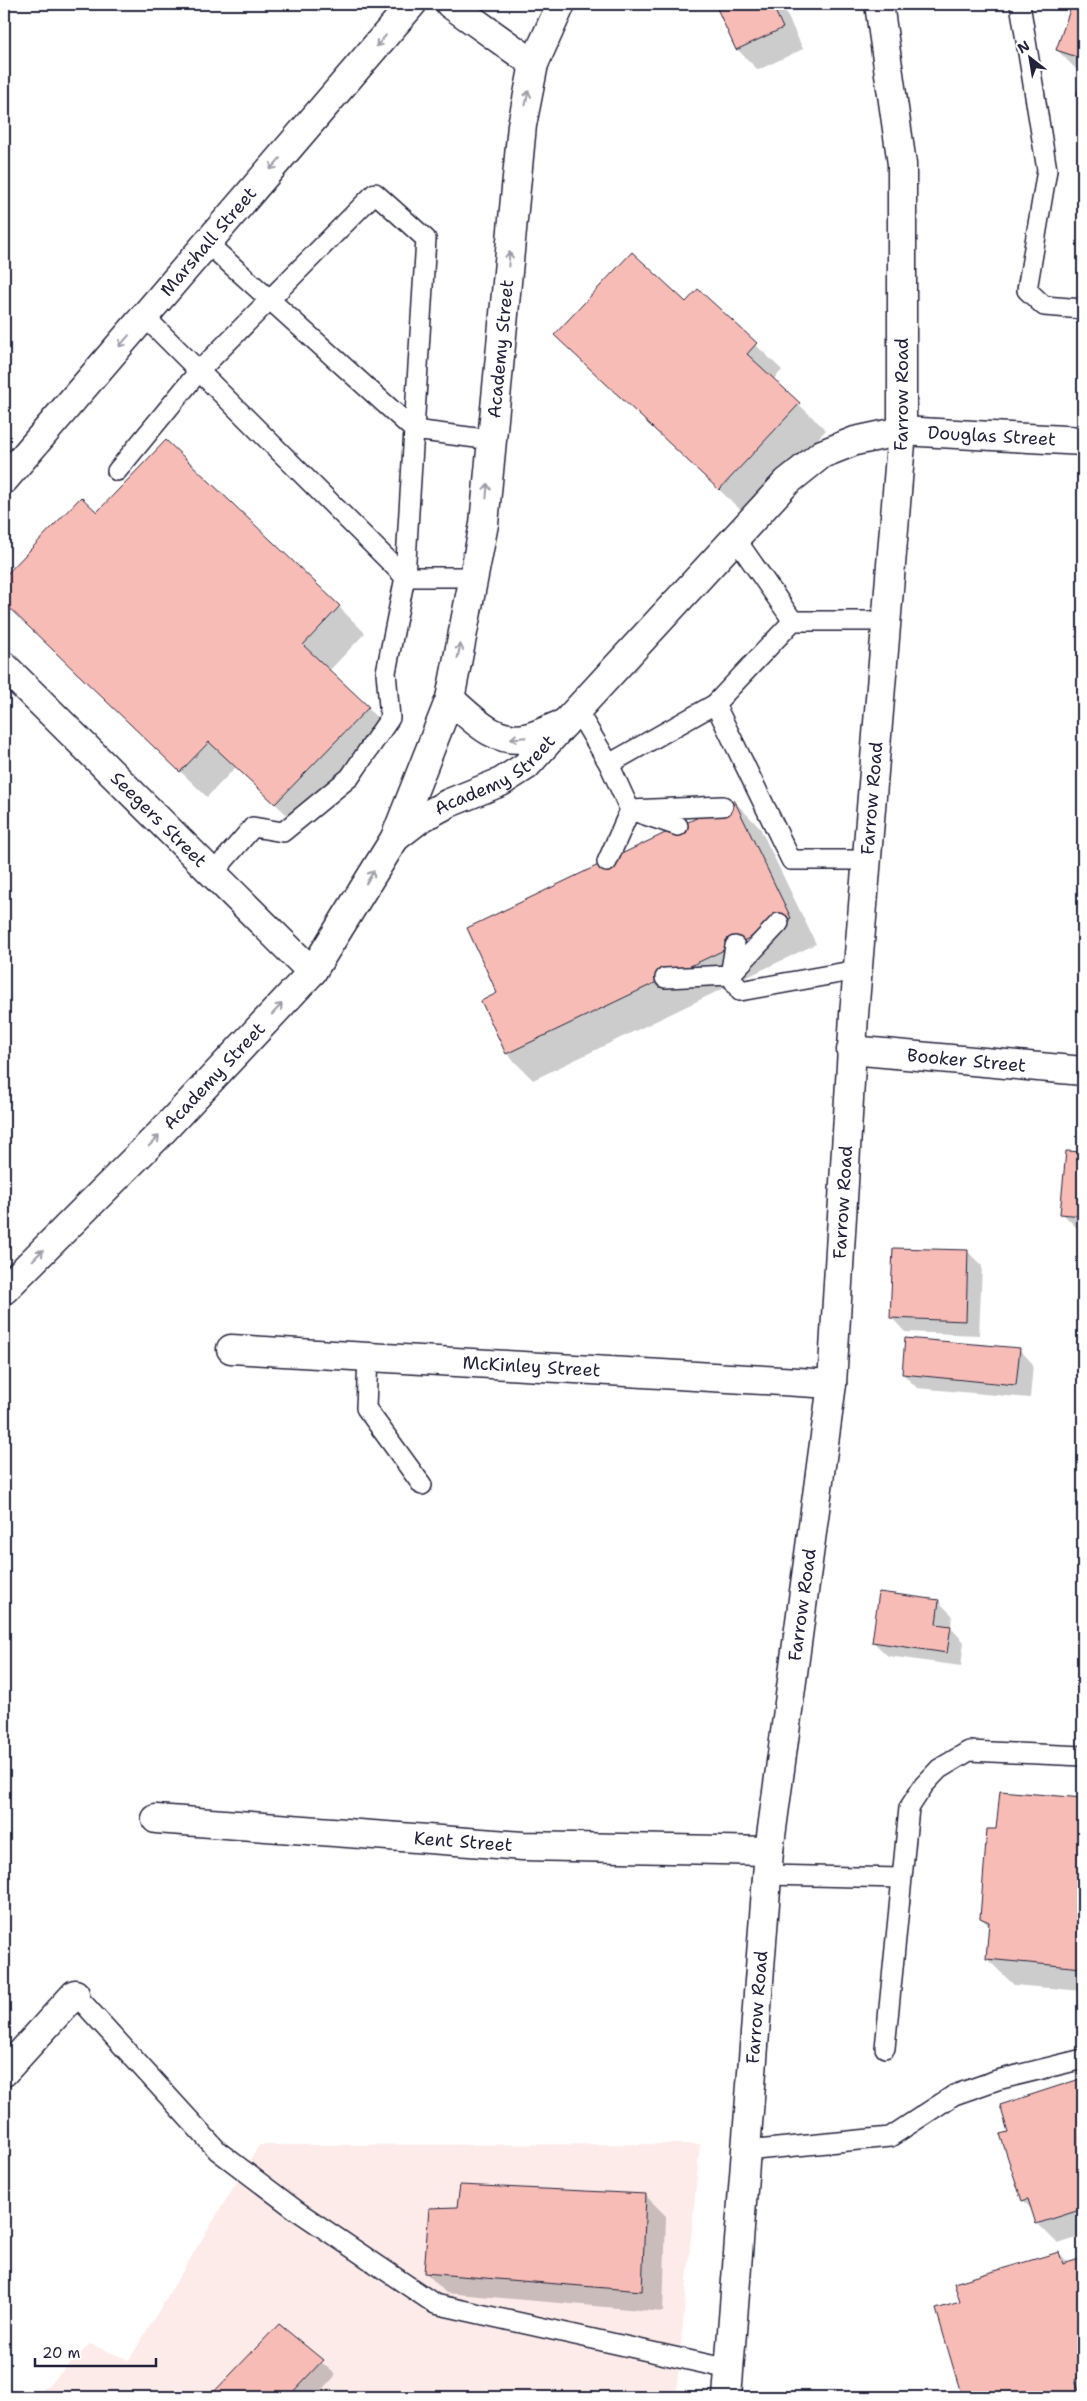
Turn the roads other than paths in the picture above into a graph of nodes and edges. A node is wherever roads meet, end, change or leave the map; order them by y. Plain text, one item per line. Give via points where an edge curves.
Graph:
1 (412, 4) edge
2 (450, 4) edge
3 (561, 4) edge
4 (879, 4) edge
5 (1020, 4) edge
6 (534, 64) junction
7 (207, 243) junction
8 (270, 299) junction
9 (1083, 309) edge
10 (145, 317) junction
11 (199, 371) junction
12 (414, 430) junction
13 (902, 431) junction
14 (492, 440) junction
15 (1083, 441) edge
16 (117, 471) dead end
17 (4, 480) edge
18 (735, 538) junction
19 (405, 577) junction
20 (473, 577) junction
21 (794, 621) junction
22 (886, 621) junction
23 (4, 666) edge
24 (450, 698) junction
25 (715, 704) junction
26 (571, 716) junction
27 (609, 764) junction
28 (723, 806) dead end
29 (630, 810) junction
30 (678, 826) dead end
31 (395, 838) junction
32 (867, 860) junction
33 (606, 862) dead end
34 (213, 873) junction
35 (779, 924) dead end
36 (735, 946) dead end
37 (857, 970) junction
38 (312, 972) junction
39 (730, 975) junction
40 (665, 978) dead end
41 (851, 1050) junction
42 (1083, 1070) edge
43 (4, 1290) edge
44 (231, 1348) dead end
45 (368, 1356) junction
46 (832, 1384) junction
47 (422, 1485) dead end
48 (1083, 1756) edge
49 (156, 1819) dead end
50 (768, 1863) junction
51 (901, 1878) junction
52 (75, 1994) joint
53 (885, 2048) dead end
54 (1083, 2059) edge
55 (4, 2072) edge
56 (746, 2151) junction
57 (729, 2369) junction
58 (727, 2397) edge

1 -> 7 main road, Marshall Street
2 - 6 main road
3 - 6 main road, Academy Street
4 - 13 main road, Farrow Road via 902,164
5 - 9 lane via 1047,170 1027,290 1044,306
14 -> 6 main road, Academy Street via 522,125
7 - 8 lane
7 - 10 main road, Marshall Street
8 - 11 lane
8 - 12 lane
8 - 12 lane via 375,193 426,239
10 - 11 lane
10 -> 17 main road, Marshall Street
11 - 16 lane
11 - 19 lane
12 - 14 lane
12 - 19 lane
13 - 15 main road, Douglas Street
13 - 18 main road, Academy Street via 855,441 822,454 787,482
13 - 22 main road, Farrow Road
20 -> 14 main road, Academy Street via 484,524
18 - 21 lane
18 - 26 main road, Academy Street
19 - 20 lane
19 - 34 lane via 386,672 390,718 350,777 283,832 253,827
24 -> 20 main road, Academy Street
21 - 22 lane
21 - 25 lane
22 - 32 main road, Farrow Road
23 - 34 main road, Seegers Street
26 -> 24 main road, Academy Street via 529,737 507,739 485,729
24 - 31 main road, Academy Street
25 - 27 lane
25 - 32 lane via 791,860
26 - 27 lane
26 - 31 main road, Academy Street via 526,766 501,782 428,814
27 - 29 lane
28 - 29 lane
29 - 30 lane
29 - 33 lane
38 -> 31 main road, Academy Street
32 - 37 main road, Farrow Road
34 - 38 main road, Seegers Street
35 - 39 lane
36 - 39 lane
37 - 39 lane via 740,991
37 - 41 main road, Farrow Road
43 -> 38 main road, Academy Street via 158,1136
39 - 40 lane
41 - 42 main road, Booker Street
41 - 46 main road, Farrow Road
44 - 45 main road, McKinley Street
45 - 46 main road, McKinley Street
45 - 47 lane via 366,1408
46 - 50 main road, Farrow Road
48 - 51 lane via 969,1751 939,1769 909,1808
49 - 50 main road, Kent Street
50 - 51 lane
50 - 56 main road, Farrow Road
51 - 53 lane
52 - 55 main road
52 - 57 lane via 218,2151 296,2210 435,2304
54 - 56 lane via 997,2080 954,2095 890,2137
56 - 57 main road, Farrow Road
57 - 58 main road, Farrow Road

